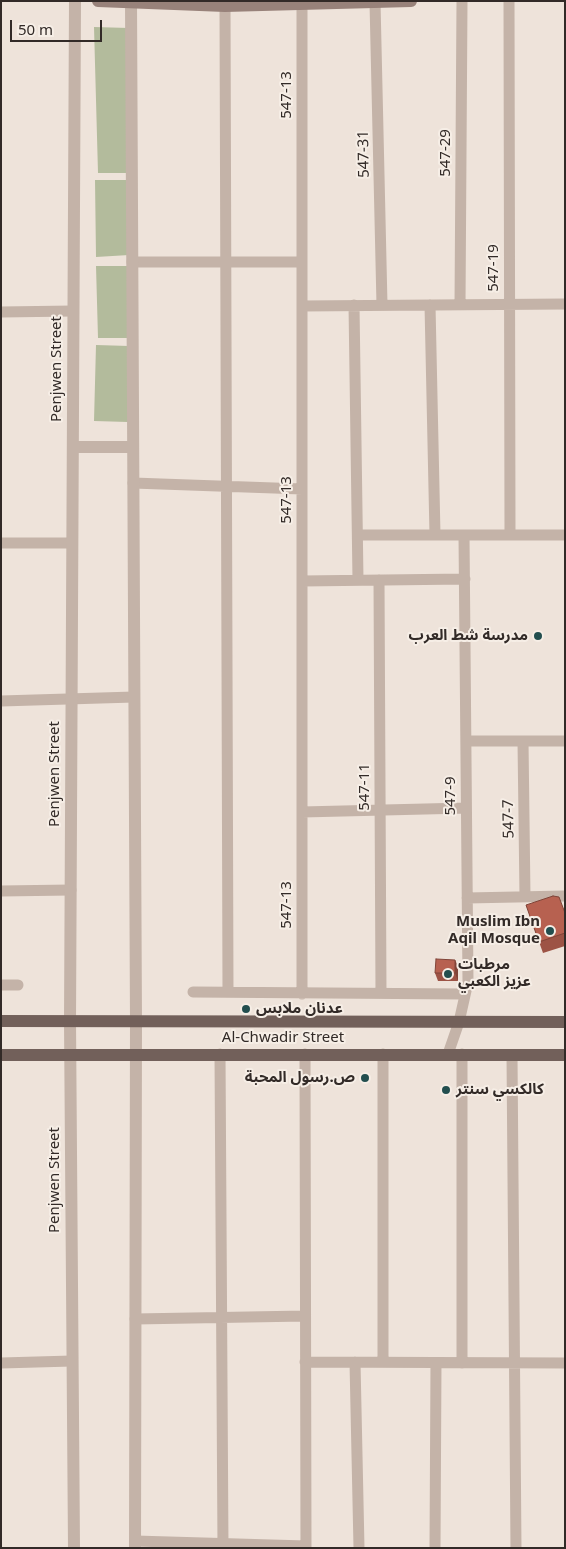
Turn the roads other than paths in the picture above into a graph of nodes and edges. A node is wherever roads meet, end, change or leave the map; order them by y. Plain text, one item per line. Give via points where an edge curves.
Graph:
1 (75, 1) edge
2 (98, 1) edge
3 (411, 1) edge
4 (462, 1) edge
5 (509, 1) edge
6 (131, 2) edge
7 (376, 2) edge
8 (225, 6) junction
9 (302, 6) junction
10 (132, 262) junction
11 (302, 262) junction
12 (226, 263) junction
13 (509, 304) junction
14 (565, 304) edge
15 (354, 305) junction
16 (382, 305) junction
17 (430, 305) junction
18 (460, 305) junction
19 (302, 306) junction
20 (73, 311) junction
21 (1, 312) edge
22 (73, 447) junction
23 (133, 447) junction
24 (133, 483) junction
25 (227, 486) junction
26 (302, 489) junction
27 (358, 535) junction
28 (435, 535) junction
29 (464, 535) junction
30 (510, 535) junction
31 (565, 535) edge
32 (1, 543) edge
33 (72, 543) junction
34 (465, 579) junction
35 (358, 580) junction
36 (379, 580) junction
37 (302, 581) junction
38 (134, 696) junction
39 (72, 698) junction
40 (1, 701) edge
41 (466, 741) junction
42 (524, 741) junction
43 (565, 741) edge
44 (466, 808) junction
45 (380, 810) junction
46 (302, 812) junction
47 (71, 890) junction
48 (1, 891) edge
49 (525, 896) junction
50 (565, 896) edge
51 (467, 898) junction
52 (1, 985) edge
53 (18, 985) dead end
54 (193, 992) dead end
55 (228, 992) junction
56 (381, 993) junction
57 (302, 994) junction
58 (463, 994) junction
59 (1, 1021) edge
60 (70, 1022) junction
61 (136, 1022) junction
62 (459, 1022) junction
63 (565, 1022) edge
64 (220, 1054) junction
65 (305, 1054) junction
66 (383, 1054) junction
67 (448, 1054) junction
68 (462, 1054) junction
69 (1, 1055) edge
70 (70, 1055) junction
71 (136, 1055) junction
72 (512, 1055) junction
73 (565, 1055) edge
74 (222, 1316) junction
75 (305, 1316) junction
76 (135, 1320) junction
77 (1, 1362) edge
78 (72, 1362) junction
79 (306, 1362) junction
80 (355, 1362) junction
81 (383, 1362) junction
82 (565, 1362) edge
83 (436, 1363) junction
84 (462, 1363) junction
85 (514, 1363) junction
86 (135, 1545) edge
87 (223, 1546) edge
88 (306, 1547) edge
89 (74, 1548) edge
90 (359, 1548) edge
91 (435, 1548) edge
92 (516, 1548) edge

1 - 20 street, Penjwen Street
2 - 6 main road
3 - 7 main road
4 - 18 street, 547-29
5 - 13 street, 547-19
6 - 8 main road
6 - 10 street
7 - 9 main road
7 - 16 street, 547-31
8 - 9 main road
8 - 12 street
9 - 11 street, 547-13
10 - 12 street
10 - 23 street
11 - 12 street
11 - 19 street, 547-13
12 - 25 street
13 - 14 street
13 - 18 street
13 - 30 street, 547-19
15 - 16 street
15 - 19 street
15 - 27 street
16 - 17 street
17 - 18 street
17 - 28 street
19 - 26 street, 547-13
20 - 21 street
20 - 22 street, Penjwen Street
22 - 23 street
22 - 33 street, Penjwen Street
23 - 24 street
24 - 25 street
24 - 38 street
25 - 26 street
25 - 55 street
26 - 37 street, 547-13
27 - 28 street
27 - 35 street
28 - 29 street
29 - 30 street
29 - 34 street, 547-9
30 - 31 street
32 - 33 street
33 - 39 street, Penjwen Street
34 - 36 street
34 - 41 street, 547-9
35 - 36 street
35 - 37 street
36 - 45 street, 547-11
37 - 46 street, 547-13
38 - 39 street
38 - 61 street
39 - 40 street
39 - 47 street, Penjwen Street
41 - 42 street
41 - 44 street, 547-9
42 - 43 street
42 - 49 street, 547-7
44 - 45 street
44 - 51 street, 547-9
45 - 46 street
45 - 56 street, 547-11
46 - 57 street, 547-13
47 - 48 street
47 - 60 street, Penjwen Street
49 - 50 street
49 - 51 street
51 - 58 street, 547-9 via 468,982
52 - 53 street
54 - 55 street
55 - 57 street
56 - 57 street
56 - 58 street
58 - 62 street, 547-9
59 - 60 main road, Al-Chwadir Street
60 - 61 main road, Al-Chwadir Street
60 - 70 street, Penjwen Street
61 - 62 main road, Al-Chwadir Street
61 - 71 street
62 - 63 main road, Al-Chwadir Street
62 - 67 street, 547-9
64 - 65 main road, Al-Chwadir Street
64 - 71 main road, Al-Chwadir Street
64 - 74 street
65 - 66 main road, Al-Chwadir Street
65 - 75 street
66 - 67 main road, Al-Chwadir Street
66 - 81 street
67 - 68 main road, Al-Chwadir Street
68 - 72 main road, Al-Chwadir Street
68 - 84 street
69 - 70 main road, Al-Chwadir Street
70 - 71 main road, Al-Chwadir Street
70 - 78 street, Penjwen Street
71 - 76 street
72 - 73 main road, Al-Chwadir Street
72 - 85 street
74 - 75 street
74 - 76 street
74 - 87 street
75 - 79 street
76 - 86 street
77 - 78 street
78 - 89 street, Penjwen Street
79 - 80 street
79 - 88 street
80 - 81 street
80 - 90 street
81 - 83 street
82 - 85 street
83 - 84 street
83 - 91 street
84 - 85 street
85 - 92 street
86 - 87 street
87 - 88 street

